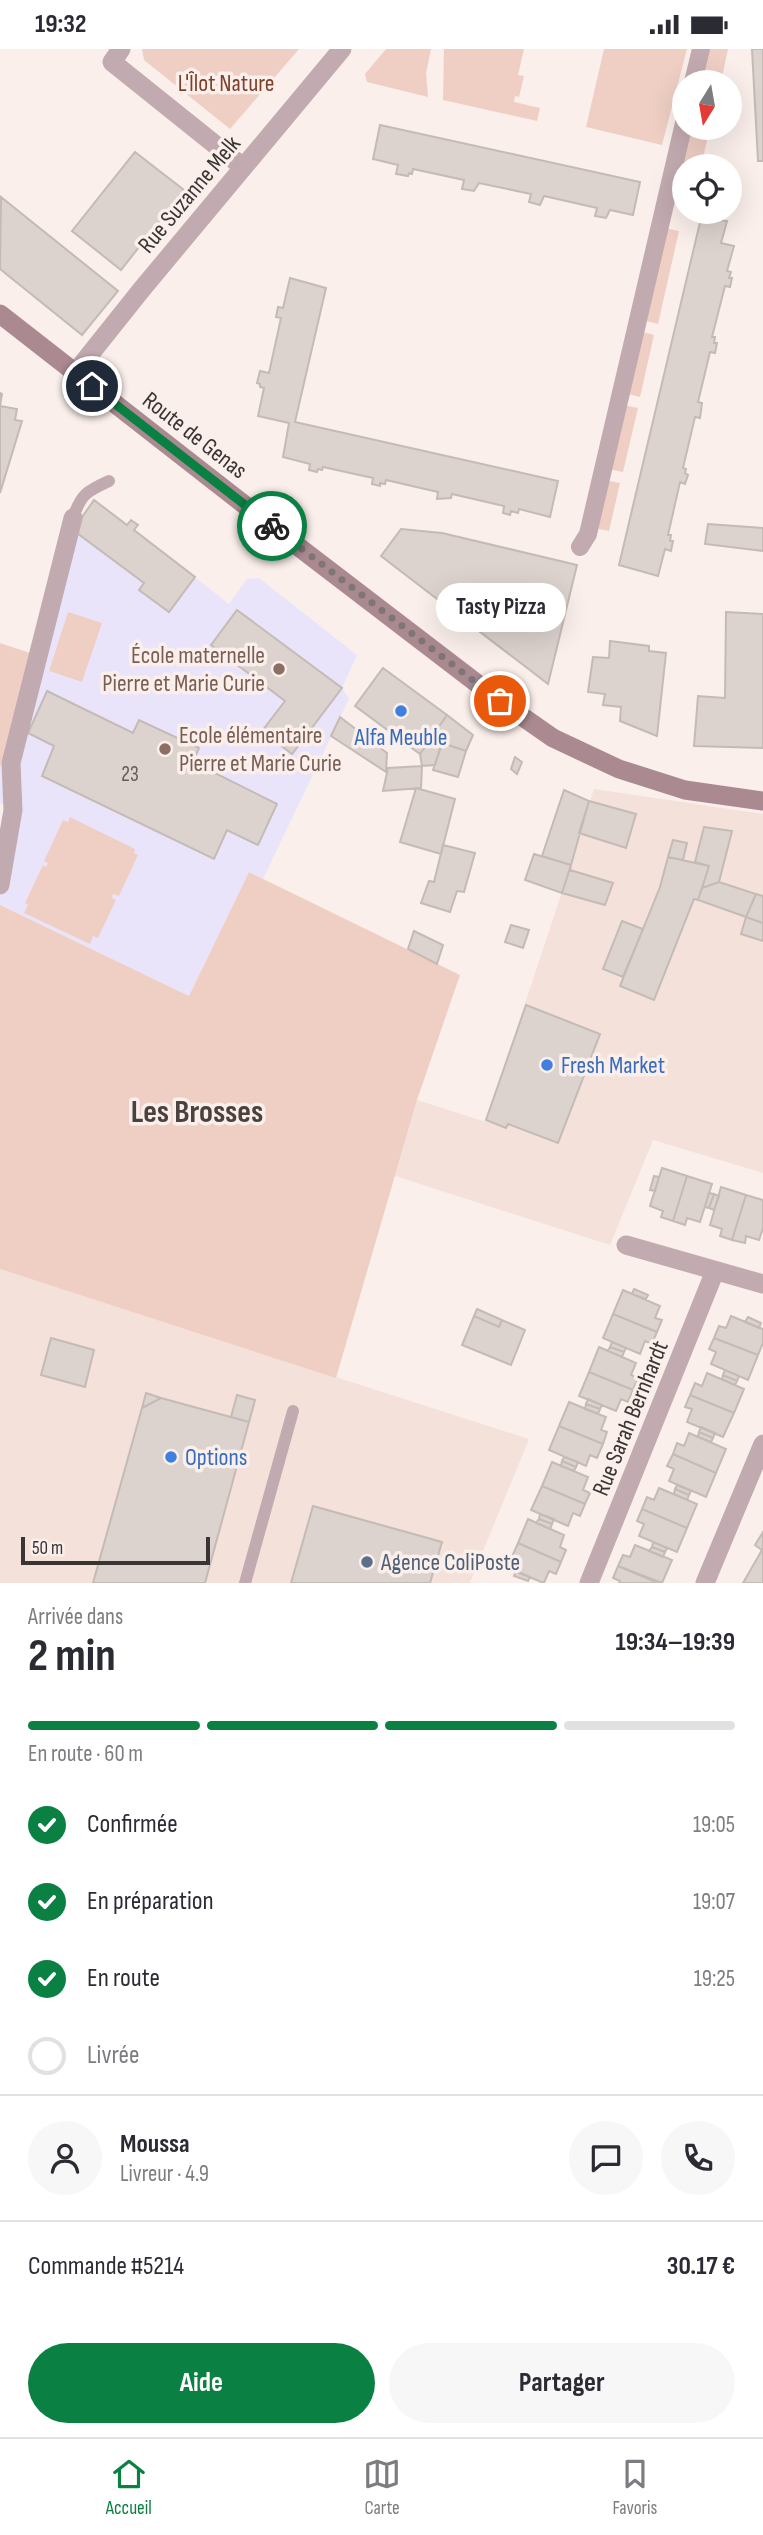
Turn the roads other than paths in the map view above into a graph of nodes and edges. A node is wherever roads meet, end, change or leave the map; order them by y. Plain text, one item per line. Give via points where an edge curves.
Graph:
1 (121, 49) edge
2 (342, 49) edge
3 (701, 49) edge
4 (697, 70) edge
5 (680, 140) edge
6 (243, 167) junction
7 (0, 314) edge
8 (75, 373) junction
9 (109, 481) dead end
10 (73, 518) joint
11 (580, 547) dead end
12 (763, 801) edge
13 (0, 885) edge
14 (626, 1245) dead end
15 (715, 1271) junction
16 (763, 1284) edge
17 (293, 1411) dead end
18 (763, 1444) edge
19 (246, 1583) edge
20 (589, 1583) edge
21 (705, 1583) edge

1 - 6 street via 112,62
2 - 6 street, Rue Suzanne Melk
3 - 4 street
5 - 11 street via 588,534
6 - 8 street, Rue Suzanne Melk
7 - 8 main road, Route de Genas
8 - 12 main road, Route de Genas via 552,738 619,769 685,790
9 - 10 lane via 87,491
10 - 13 street via 11,763 13,810
14 - 15 street
15 - 16 street
15 - 20 street, Rue Sarah Bernhardt
17 - 19 lane
18 - 21 street

